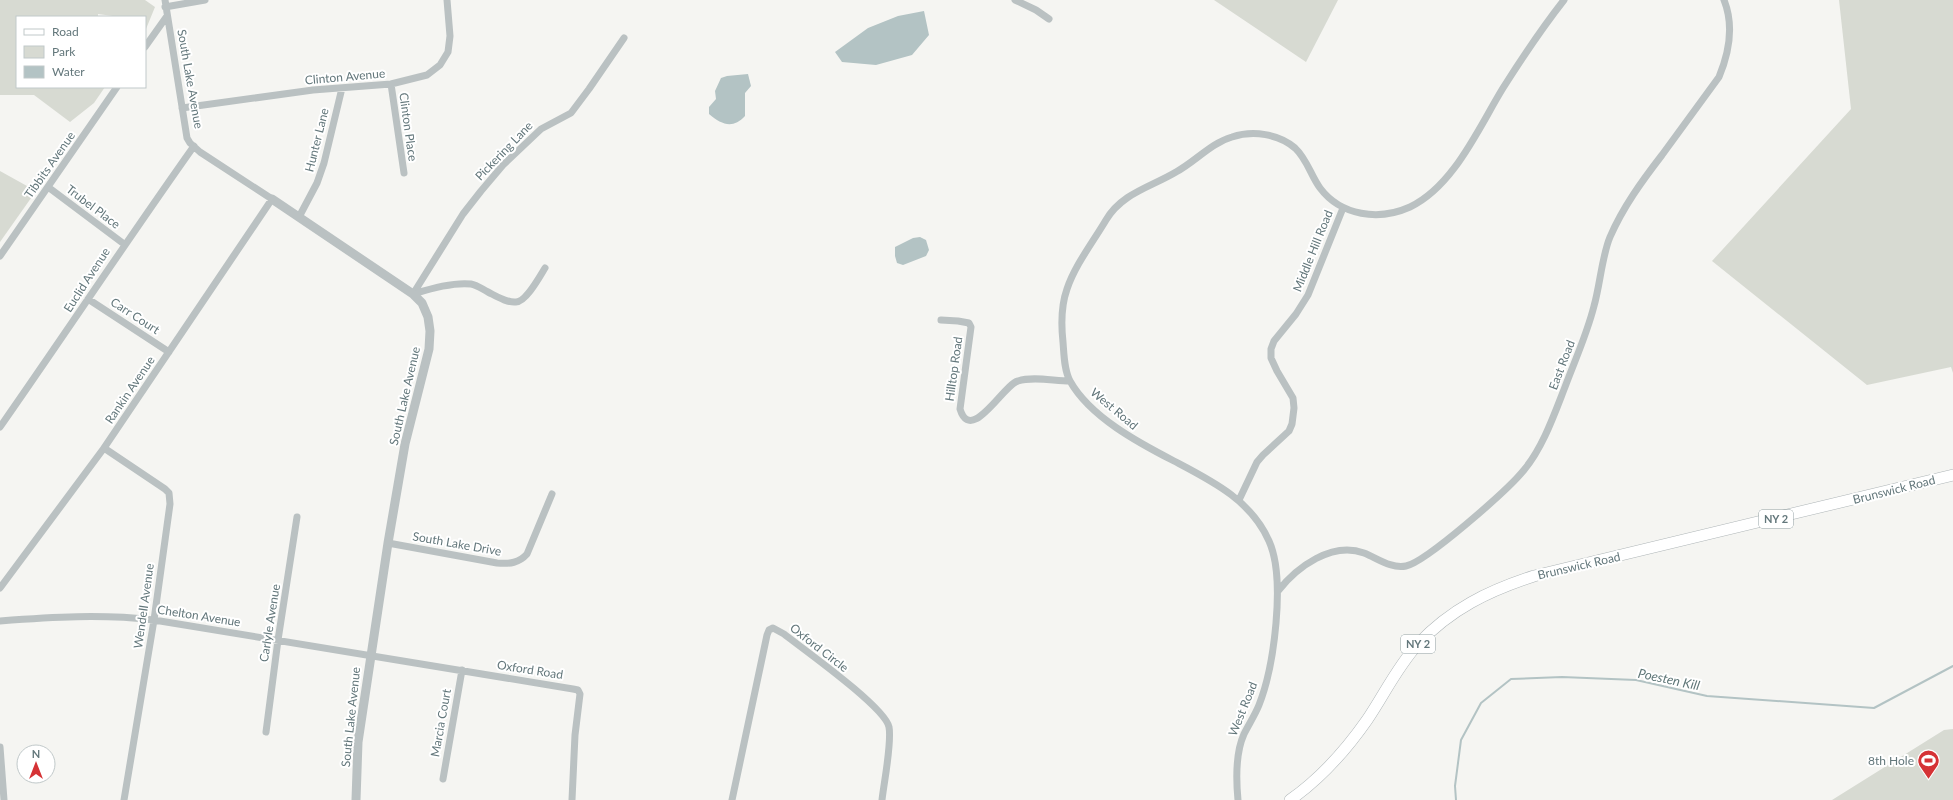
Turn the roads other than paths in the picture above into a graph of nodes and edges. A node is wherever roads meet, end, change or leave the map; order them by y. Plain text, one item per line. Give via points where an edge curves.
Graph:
1 (205, 0) edge
2 (447, 0) edge
3 (1015, 0) edge
4 (1564, 0) edge
5 (1724, 0) edge
6 (165, 3) edge
7 (167, 16) junction
8 (1049, 18) dead end
9 (624, 38) dead end
10 (146, 46) edge
11 (391, 84) junction
12 (116, 88) edge
13 (342, 88) junction
14 (182, 108) junction
15 (194, 146) junction
16 (404, 173) dead end
17 (48, 187) junction
18 (272, 199) junction
19 (1343, 208) junction
20 (299, 216) junction
21 (124, 244) junction
22 (0, 256) edge
23 (545, 268) dead end
24 (413, 294) junction
25 (88, 299) junction
26 (941, 320) dead end
27 (169, 352) junction
28 (1070, 381) junction
29 (0, 427) edge
30 (104, 448) junction
31 (1953, 475) edge
32 (552, 494) dead end
33 (1239, 500) junction
34 (297, 517) dead end
35 (388, 543) junction
36 (0, 588) edge
37 (1278, 591) junction
38 (154, 620) junction
39 (0, 621) edge
40 (278, 640) junction
41 (370, 656) junction
42 (462, 670) junction
43 (266, 732) dead end
44 (0, 747) edge
45 (443, 779) dead end
46 (4, 800) edge
47 (124, 800) edge
48 (356, 800) edge
49 (572, 800) edge
50 (732, 800) edge
51 (882, 800) edge
52 (1238, 800) edge
53 (1290, 800) edge

1 - 6 street
2 - 11 street, Clinton Avenue via 450,36 445,58 427,75
3 - 8 street
4 - 19 street, Middle Hill Road via 1520,62 1456,165 1429,196 1397,212 1378,215
5 - 37 street, East Road via 1729,43 1727,59 1719,78 1620,215 1609,240 1594,308 1581,348 1551,421 1535,455 1524,470 1466,524 1411,565 1394,567 1358,551 1332,551 1298,571 1285,581
6 - 7 street, South Lake Avenue
7 - 10 street
7 - 14 street, South Lake Avenue
9 - 24 street, Pickering Lane via 571,113 541,129 481,190
11 - 13 street, Clinton Avenue
11 - 16 street, Clinton Place
12 - 17 street, Tibbits Avenue
13 - 14 street, Clinton Avenue
13 - 20 street, Hunter Lane via 324,163 317,183
14 - 15 street, South Lake Avenue via 187,138
15 - 18 street, South Lake Avenue
15 - 21 street, Euclid Avenue
17 - 21 street, Trubel Place
17 - 22 street, Tibbits Avenue
18 - 20 street, South Lake Avenue
18 - 27 street, Rankin Avenue
19 - 28 street, West Road via 1319,187 1297,150 1276,137 1259,134 1228,138 1177,172 1132,193 1110,213 1067,288 1061,324
19 - 33 street, Middle Hill Road via 1308,295 1274,341 1271,349 1271,358 1293,398 1292,424 1289,431 1257,462
20 - 24 street, South Lake Avenue
21 - 25 street, Euclid Avenue
23 - 24 street via 527,295 516,302 468,284
24 - 35 street, South Lake Avenue via 422,302 428,317 429,349 405,444
25 - 27 street, Carr Court
25 - 29 street, Euclid Avenue
26 - 28 street, Hilltop Road via 969,323 971,327 960,410 968,421 980,418 1016,381
27 - 30 street, Rankin Avenue
28 - 33 street, West Road via 1098,413 1116,428 1150,449 1219,484
30 - 36 street, Rankin Avenue
30 - 38 street, Wendell Avenue via 169,493 170,504
31 - 53 main road, Brunswick Road / NY 2 via 1534,576 1486,594 1436,627 1418,645 1400,666 1347,747
32 - 35 street, South Lake Drive via 528,554 521,561 497,563
33 - 37 street, West Road via 1270,542 1276,565
34 - 40 street, Carlyle Avenue
35 - 41 street, South Lake Avenue
37 - 52 street, West Road via 1268,678 1260,704 1243,736 1238,755
38 - 39 street, Chelton Avenue via 66,616
38 - 40 street, Chelton Avenue
38 - 47 street, Wendell Avenue
40 - 41 street, Chelton Avenue
40 - 43 street, Carlyle Avenue
41 - 42 street, Oxford Road
41 - 48 street, South Lake Avenue via 358,742
42 - 45 street, Marcia Court
42 - 49 street, Oxford Road via 578,690 580,694
44 - 46 street
50 - 51 street, Oxford Circle via 767,635 773,628 856,690 888,722 889,736

